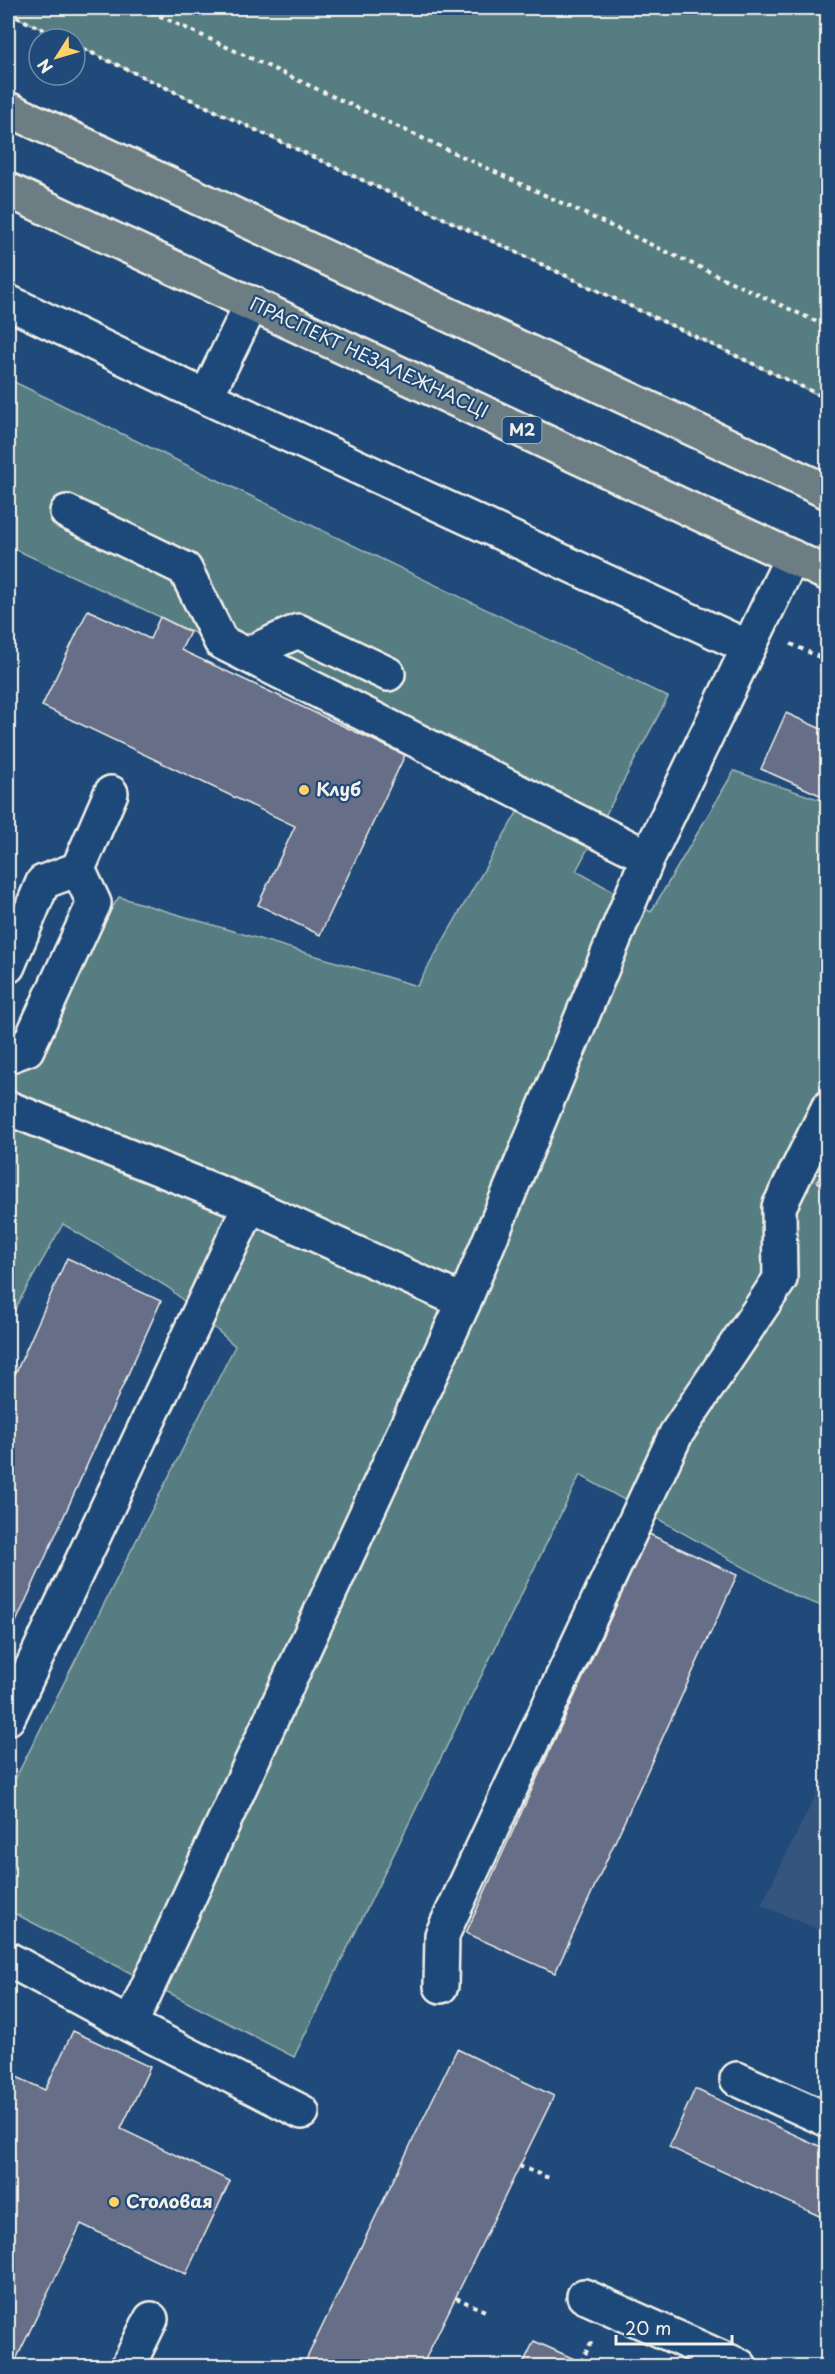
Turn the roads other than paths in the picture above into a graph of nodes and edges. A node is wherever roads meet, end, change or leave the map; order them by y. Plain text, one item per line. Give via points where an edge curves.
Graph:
1 (8, 109) edge
2 (8, 190) edge
3 (8, 302) edge
4 (252, 303) junction
5 (206, 397) junction
6 (828, 492) edge
7 (67, 512) dead end
8 (792, 557) junction
9 (828, 574) edge
10 (748, 646) junction
11 (247, 654) junction
12 (388, 674) dead end
13 (111, 793) dead end
14 (648, 857) junction
15 (78, 869) junction
16 (8, 966) edge
17 (8, 1056) edge
18 (8, 1108) edge
19 (828, 1108) edge
20 (250, 1205) junction
21 (464, 1302) junction
22 (8, 1718) edge
23 (8, 1959) edge
24 (441, 1986) dead end
25 (130, 2025) junction
26 (737, 2079) dead end
27 (302, 2112) dead end
28 (828, 2120) edge
29 (584, 2296) dead end
30 (151, 2319) dead end
31 (128, 2367) edge
32 (740, 2367) edge

1 - 6 highway
2 - 4 highway, ПРАСПЕКТ НЕЗАЛЕЖНАСЦІ / М2
3 - 5 lane
4 - 5 lane
4 - 8 highway, ПРАСПЕКТ НЕЗАЛЕЖНАСЦІ / М2
5 - 10 lane
7 - 11 lane via 185,569 221,642
8 - 9 highway, ПРАСПЕКТ НЕЗАЛЕЖНАСЦІ / М2
8 - 10 lane
10 - 14 lane
11 - 12 lane via 298,631
11 - 14 lane
13 - 15 lane
14 - 21 lane
15 - 16 lane via 43,882
15 - 17 lane via 93,903 27,1049
18 - 20 lane
19 - 24 lane via 779,1207 780,1279 676,1434 442,1935
20 - 21 lane
20 - 22 lane
21 - 25 lane
23 - 25 lane
25 - 27 lane
26 - 28 lane
29 - 32 lane
30 - 31 lane

